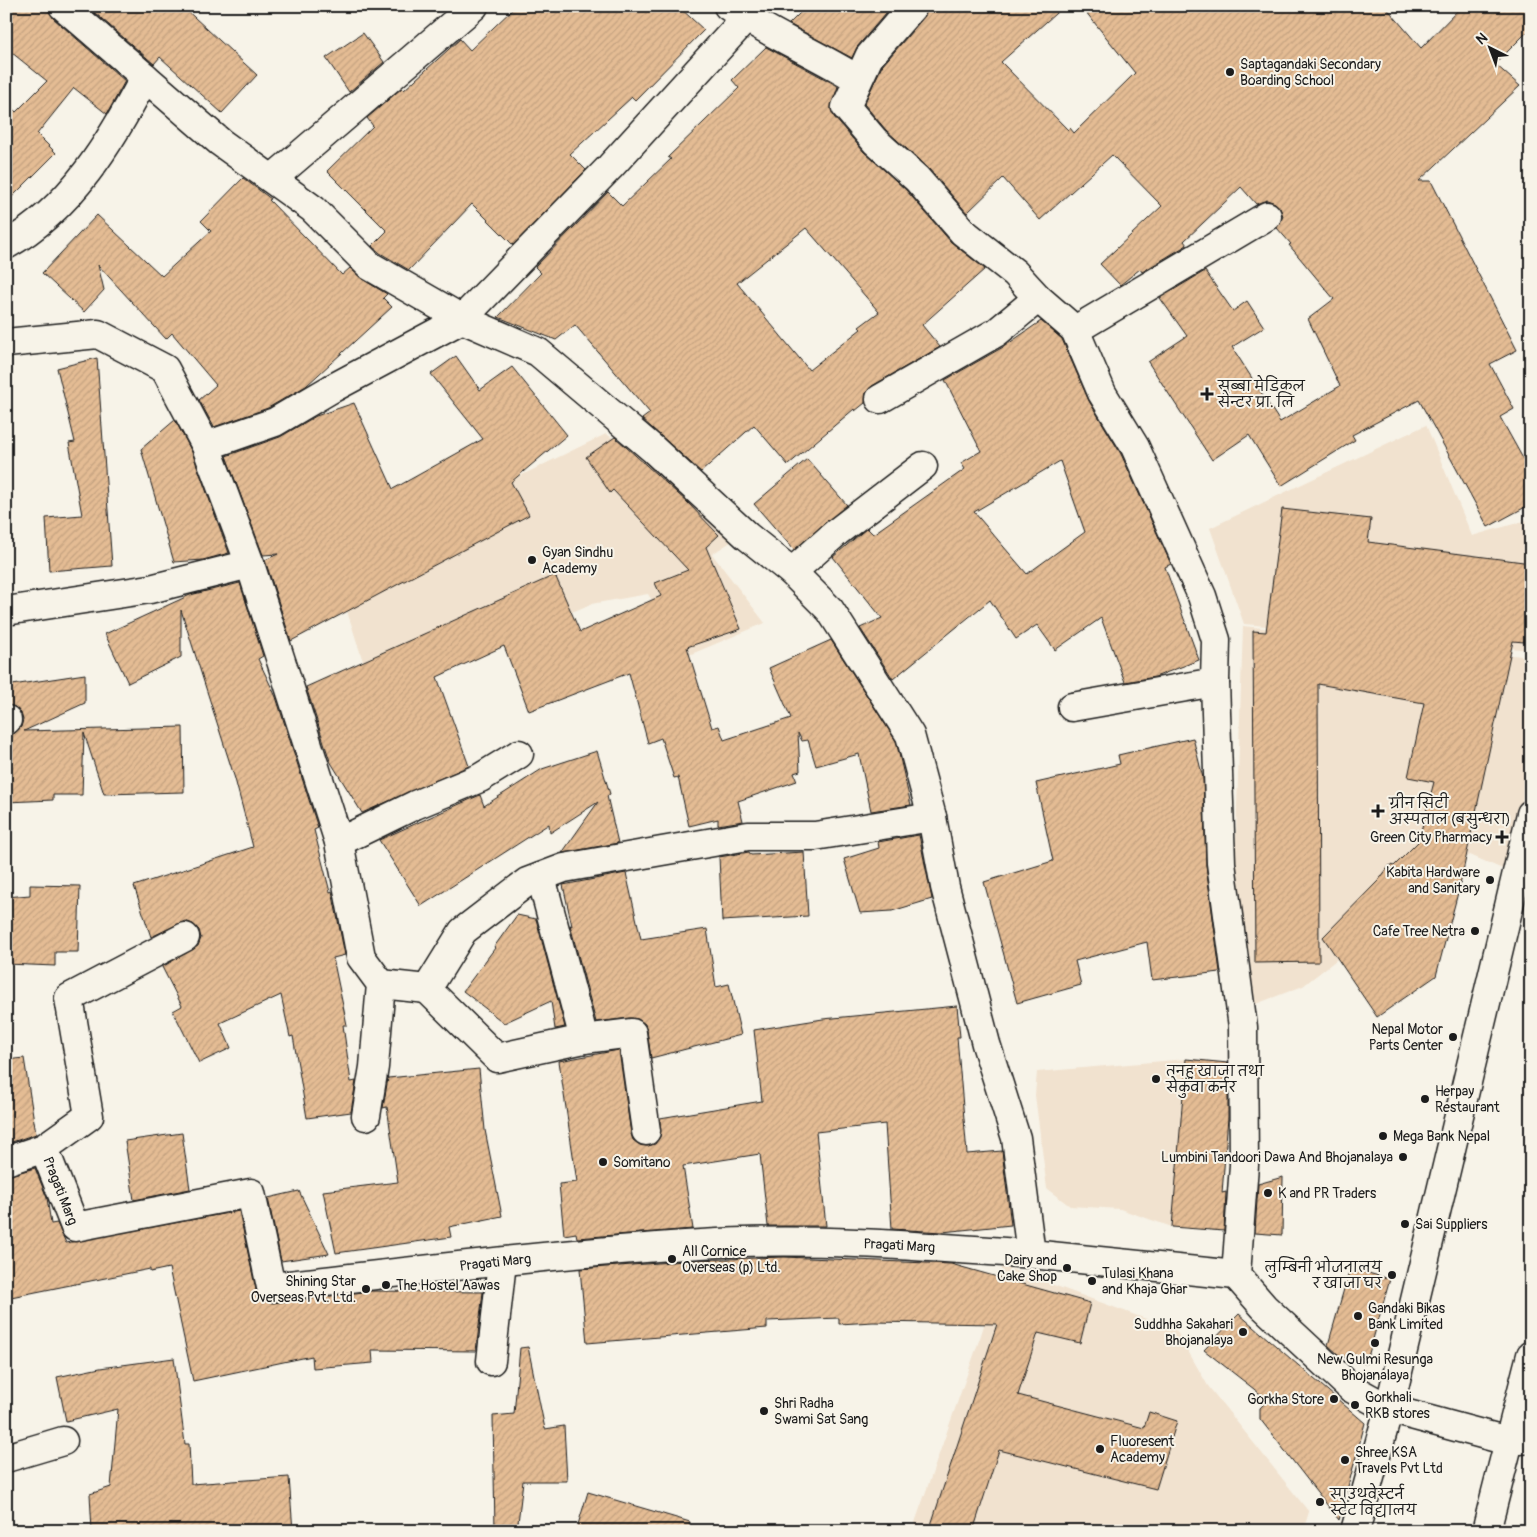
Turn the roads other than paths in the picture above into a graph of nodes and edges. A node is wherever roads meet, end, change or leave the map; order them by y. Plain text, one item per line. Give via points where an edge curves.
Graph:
1 (63, 6) edge
2 (474, 6) edge
3 (913, 6) edge
4 (737, 12) edge
5 (145, 76) junction
6 (857, 79) junction
7 (272, 179) junction
8 (1267, 216) dead end
9 (6, 245) edge
10 (1038, 298) junction
11 (462, 319) junction
12 (1075, 330) junction
13 (6, 343) edge
14 (880, 399) dead end
15 (206, 446) junction
16 (923, 466) dead end
17 (250, 564) junction
18 (792, 572) junction
19 (6, 611) edge
20 (1215, 682) junction
21 (1072, 707) dead end
22 (519, 754) dead end
23 (1531, 814) edge
24 (932, 817) junction
25 (339, 842) junction
26 (541, 877) junction
27 (185, 937) dead end
28 (381, 984) junction
29 (427, 989) junction
30 (584, 1039) junction
31 (366, 1116) dead end
32 (646, 1130) dead end
33 (44, 1148) junction
34 (6, 1161) edge
35 (1031, 1254) junction
36 (502, 1262) junction
37 (1236, 1274) junction
38 (1531, 1355) edge
39 (491, 1361) dead end
40 (1389, 1409) junction
41 (1519, 1440) edge
42 (63, 1441) dead end
43 (6, 1458) edge
44 (1355, 1531) edge
45 (1486, 1531) edge

1 - 5 main road
2 - 7 main road
3 - 6 main road via 869,57
4 - 6 main road
4 - 11 main road via 610,167
5 - 7 main road via 220,142
5 - 9 main road via 120,126 79,182 27,233
6 - 10 main road via 846,107 874,141 917,179 964,232 1015,273
7 - 11 main road via 313,209 370,266
8 - 12 main road
10 - 12 main road
10 - 14 main road via 997,332
11 - 15 main road via 276,422
11 - 18 main road via 538,352 653,449 746,536
12 - 20 main road via 1102,393 1134,448 1202,596 1216,640
13 - 15 main road via 98,334 165,369
15 - 17 main road
16 - 18 main road via 837,532
17 - 19 main road via 150,589
17 - 25 main road
18 - 24 main road via 830,610 910,735
20 - 21 main road
20 - 37 main road via 1221,863 1243,1027 1244,1165
22 - 25 main road via 480,778
23 - 40 main road
24 - 26 main road via 815,836 748,836 564,868
24 - 35 main road via 945,887 974,1000 1016,1138
25 - 28 main road via 361,957
26 - 29 main road via 527,882 462,931
26 - 30 main road
27 - 33 main road via 69,998 88,1116
28 - 29 main road
28 - 31 main road
29 - 30 main road via 497,1058
30 - 32 main road via 632,1033
33 - 34 main road, Pragati Marg
33 - 36 main road, Pragati Marg via 75,1227 250,1192 271,1287
35 - 36 main road, Pragati Marg via 864,1242 703,1244
35 - 37 main road, Pragati Marg
36 - 39 main road
37 - 40 main road via 1264,1307 1351,1388
38 - 41 main road
40 - 41 main road
40 - 44 main road
41 - 45 main road
42 - 43 main road

